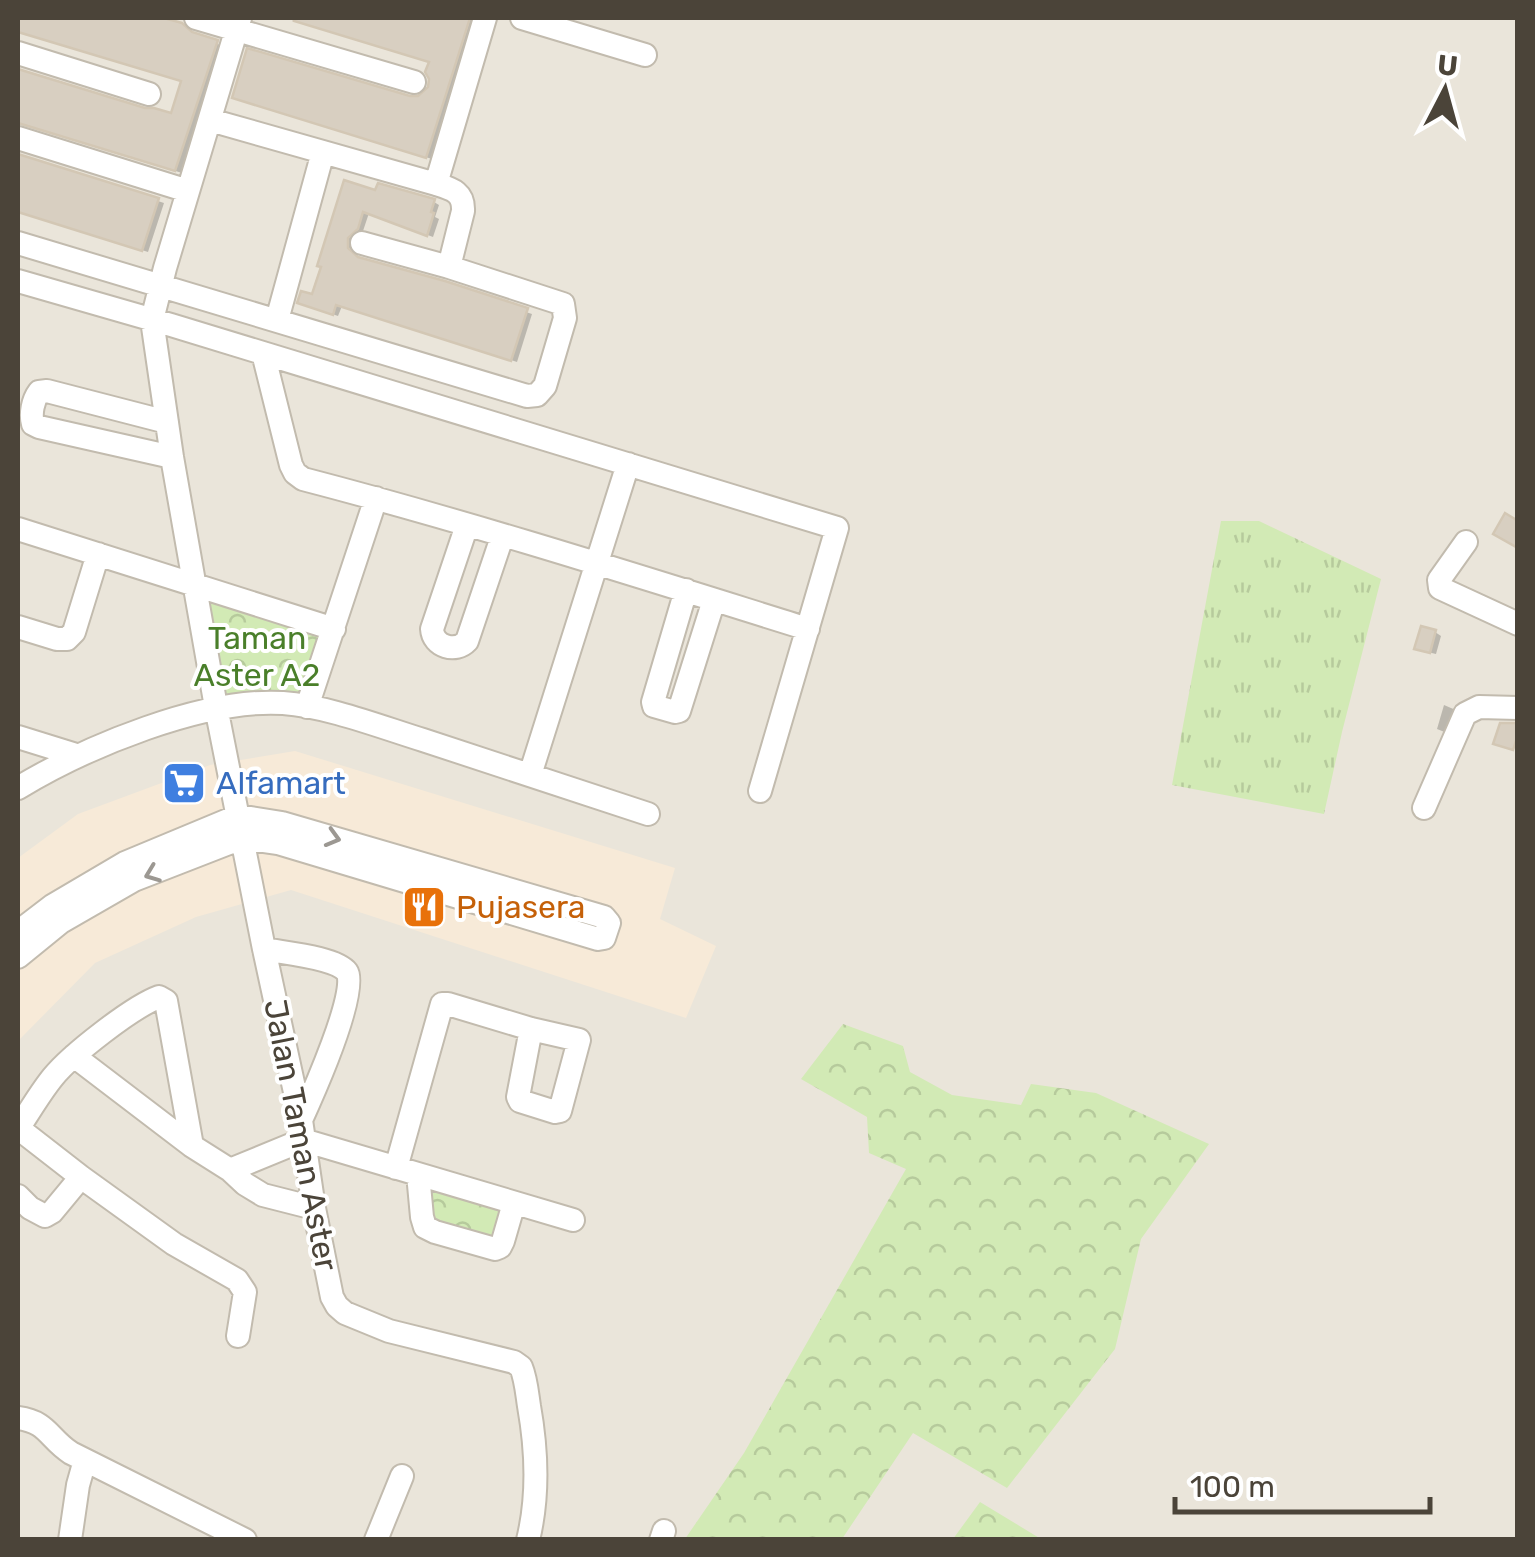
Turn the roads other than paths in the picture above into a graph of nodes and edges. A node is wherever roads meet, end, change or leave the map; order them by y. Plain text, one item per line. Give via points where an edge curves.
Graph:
1 (196, 18) edge
2 (485, 18) edge
3 (522, 18) edge
4 (238, 24) edge
5 (18, 52) edge
6 (644, 55) dead end
7 (414, 82) dead end
8 (149, 94) dead end
9 (210, 120) junction
10 (18, 138) edge
11 (323, 152) junction
12 (436, 184) junction
13 (188, 192) junction
14 (362, 243) dead end
15 (18, 244) edge
16 (449, 268) junction
17 (18, 280) edge
18 (160, 288) junction
19 (152, 320) junction
20 (277, 320) junction
21 (262, 353) junction
22 (167, 422) junction
23 (172, 457) junction
24 (628, 464) junction
25 (376, 498) junction
26 (467, 525) junction
27 (18, 529) edge
28 (502, 537) junction
29 (1466, 542) dead end
30 (98, 554) junction
31 (595, 564) junction
32 (194, 584) junction
33 (686, 590) junction
34 (714, 600) junction
35 (1518, 624) edge
36 (18, 627) edge
37 (334, 629) junction
38 (808, 629) junction
39 (307, 707) junction
40 (216, 708) junction
41 (1518, 708) edge
42 (18, 738) edge
43 (76, 756) junction
44 (530, 775) junction
45 (18, 788) edge
46 (760, 791) dead end
47 (1424, 808) dead end
48 (648, 814) dead end
49 (240, 827) junction
50 (18, 932) edge
51 (264, 949) junction
52 (18, 957) edge
53 (531, 1029) dead end
54 (74, 1056) junction
55 (18, 1129) edge
56 (302, 1130) junction
57 (192, 1146) junction
58 (230, 1170) junction
59 (407, 1171) junction
60 (81, 1177) junction
61 (18, 1196) edge
62 (514, 1202) junction
63 (314, 1208) junction
64 (573, 1220) dead end
65 (238, 1336) dead end
66 (18, 1418) edge
67 (85, 1460) junction
68 (402, 1476) dead end
69 (70, 1540) edge
70 (245, 1540) edge
71 (376, 1540) edge
72 (528, 1540) edge

1 - 4 street
2 - 12 street
3 - 6 street
4 - 7 street
4 - 9 street
5 - 8 street
9 - 11 street
9 - 13 street
10 - 13 street
11 - 12 street
11 - 20 street
12 - 16 street via 464,202
13 - 18 street
14 - 16 street
15 - 18 street
16 - 20 street via 562,304 565,318 546,386 537,395
17 - 19 street
18 - 19 street
18 - 20 street
19 - 21 street
19 - 22 street, Jalan Taman Aster
21 - 24 street
21 - 25 street via 295,473
22 - 23 street, Jalan Taman Aster
22 - 23 street via 47,391 35,397 31,418 39,426
23 - 32 street, Jalan Taman Aster
24 - 31 street
24 - 38 street via 837,528
25 - 26 street
25 - 37 street
26 - 28 street
26 - 28 street via 432,629 437,642 454,648 467,641
27 - 30 street
28 - 31 street
29 - 35 street via 1440,588
30 - 32 street
30 - 36 street via 68,638
31 - 33 street
31 - 44 street
32 - 37 street
32 - 40 street, Jalan Taman Aster
33 - 34 street
33 - 34 street via 654,706 678,711
34 - 38 street
37 - 39 street
38 - 46 street
39 - 40 street
39 - 44 street
40 - 43 street
40 - 49 street, Jalan Taman Aster
41 - 47 street via 1480,707 1465,714
42 - 43 street
43 - 45 street
44 - 48 street
49 -> 49 street via 282,823 609,923 598,939
49 - 50 street via 125,863
49 - 51 street, Jalan Taman Aster
49 -> 52 street via 61,922
51 - 56 street, Jalan Taman Aster
51 - 56 street via 328,962 350,977
53 - 59 street via 442,1004
54 - 55 street
54 - 57 street
54 - 57 street via 148,1001 166,1000
55 - 60 street
56 - 58 street
56 - 59 street
56 - 63 street, Jalan Taman Aster
57 - 58 street
58 - 63 street via 264,1194
59 - 62 street
59 - 62 street via 425,1226 452,1237 500,1247
60 - 61 street via 45,1216
60 - 65 street via 174,1244 238,1280 245,1292
62 - 64 street
63 - 72 street, Jalan Taman Aster via 332,1297 345,1312 521,1367 537,1473
66 - 67 street via 37,1422
67 - 69 street
67 - 70 street
68 - 71 street

